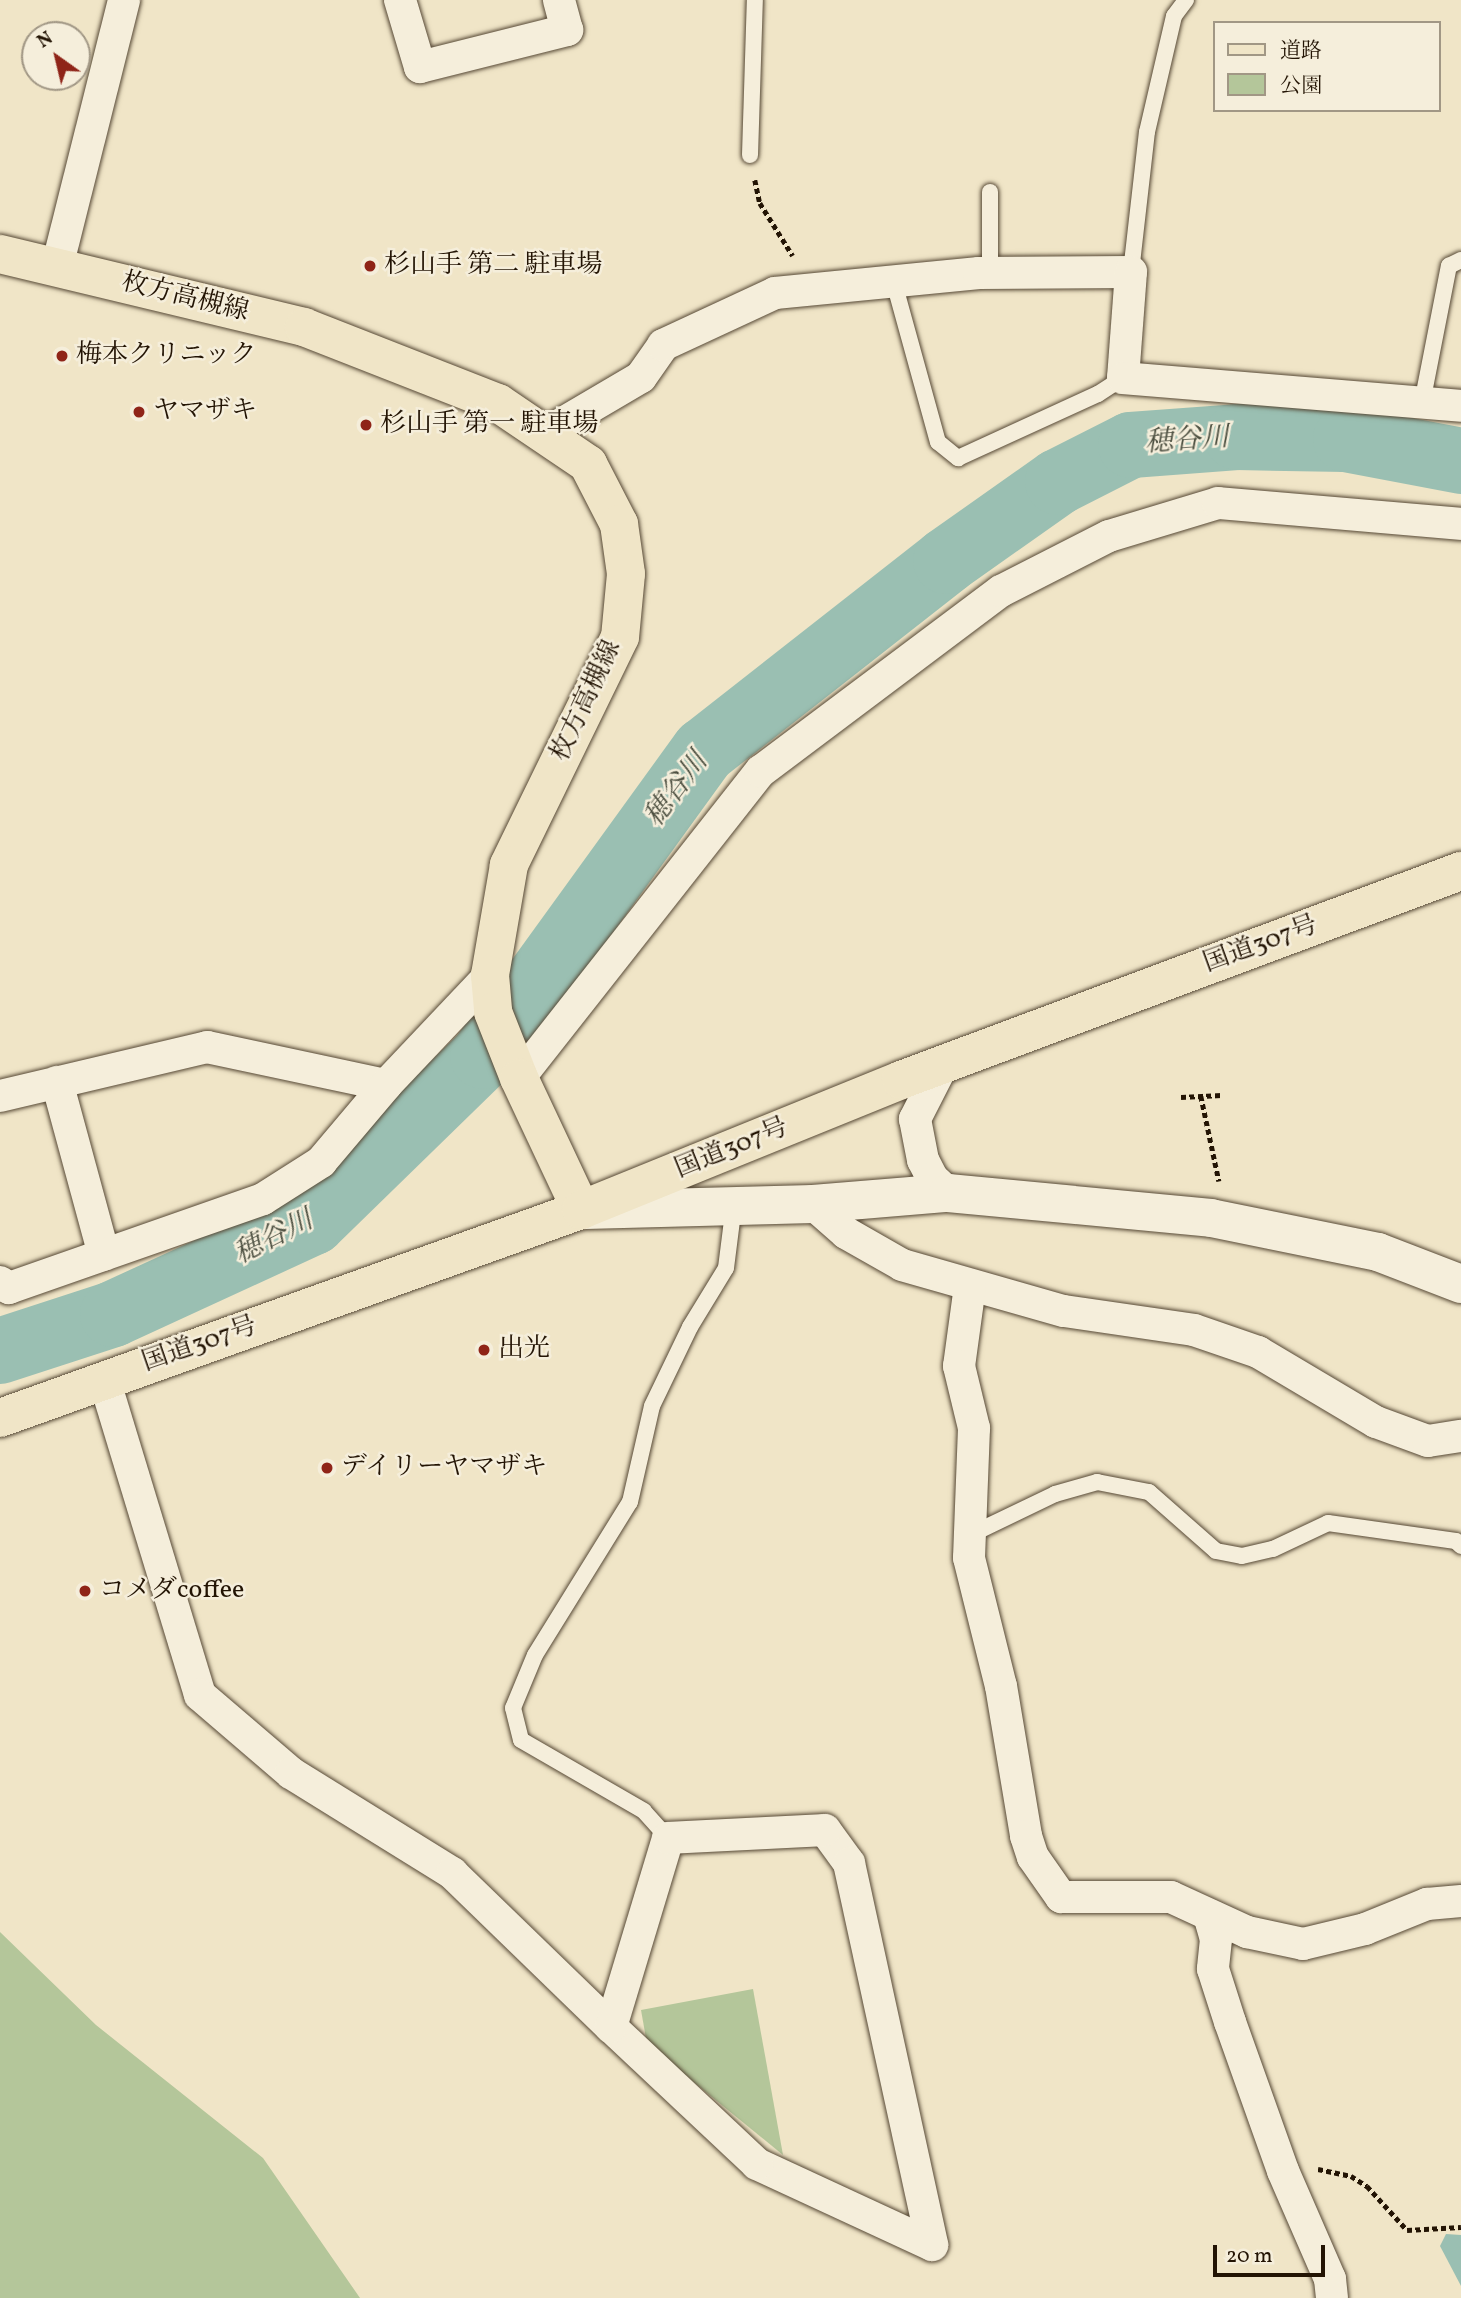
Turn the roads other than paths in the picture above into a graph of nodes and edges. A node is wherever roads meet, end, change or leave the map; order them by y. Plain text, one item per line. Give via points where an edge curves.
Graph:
1 (124, 0) edge
2 (400, 0) edge
3 (559, 0) edge
4 (755, 0) edge
5 (1186, 0) edge
6 (750, 155) road end
7 (990, 191) dead end
8 (0, 254) edge
9 (1461, 260) edge
10 (57, 267) junction
11 (1131, 272) junction
12 (990, 273) junction
13 (894, 279) junction
14 (1123, 378) junction
15 (1422, 403) junction
16 (1461, 406) edge
17 (545, 433) junction
18 (1461, 524) edge
19 (1461, 871) edge
20 (490, 975) junction
21 (943, 1064) junction
22 (519, 1078) junction
23 (57, 1082) junction
24 (386, 1084) junction
25 (0, 1096) edge
26 (948, 1193) junction
27 (813, 1204) junction
28 (734, 1205) junction
29 (581, 1210) junction
30 (104, 1255) junction
31 (0, 1282) edge
32 (1461, 1284) edge
33 (970, 1286) junction
34 (104, 1379) junction
35 (0, 1418) edge
36 (1461, 1437) edge
37 (972, 1534) junction
38 (1461, 1546) edge
39 (668, 1838) junction
40 (1461, 1900) edge
41 (1209, 1915) junction
42 (611, 2027) junction
43 (1332, 2298) edge

1 - 10 street
2 - 3 street via 420,67 567,30
4 - 6 lane
5 - 11 lane via 1174,16 1147,132
7 - 12 lane
8 - 10 main road, 枚方高槻線
9 - 15 lane via 1449,266
10 - 17 main road, 枚方高槻線 via 304,327 498,403
11 - 12 street
11 - 14 street
12 - 13 street
13 - 14 lane via 938,442 958,458
13 - 17 street via 775,293 663,345 640,377
14 - 15 street
15 - 16 street
17 - 20 main road, 枚方高槻線 via 588,464 619,524 626,574 620,637 509,864
18 - 22 street via 1218,503 1108,536 1001,591 761,771
19 - 21 main road, 国道307号
20 - 22 main road, 枚方高槻線 via 493,1012
20 - 24 street
21 - 26 street via 915,1119 923,1160 932,1178
21 - 29 main road, 国道307号
22 - 29 main road, 枚方高槻線
23 - 24 street via 207,1047
23 - 25 street
23 - 30 street
24 - 30 street via 321,1162 263,1199
26 - 27 street
26 - 32 street via 1228,1222 1378,1252
27 - 28 street
27 - 33 street via 846,1233 902,1265
28 - 29 street
28 - 39 lane via 726,1268 690,1327 652,1406 630,1502 535,1655 513,1708 521,1740 644,1811
29 - 34 main road, 国道307号
30 - 31 street via 9,1288
33 - 36 street via 1064,1311 1194,1330 1258,1352 1376,1422 1428,1441
33 - 37 street via 959,1366 974,1428
34 - 35 main road, 国道307号
34 - 42 street via 200,1695 291,1773 452,1873
37 - 38 lane via 1055,1494 1097,1482 1149,1492 1216,1551 1242,1556 1273,1549 1328,1523 1456,1541
37 - 41 street via 969,1558 1001,1686 1033,1857 1061,1897 1171,1897
39 - 42 street
39 - 42 street via 825,1830 849,1863 932,2245 757,2164
40 - 41 street via 1427,1904 1365,1930 1303,1944 1247,1932
41 - 43 street via 1216,1939 1213,1969 1283,2171 1330,2279

